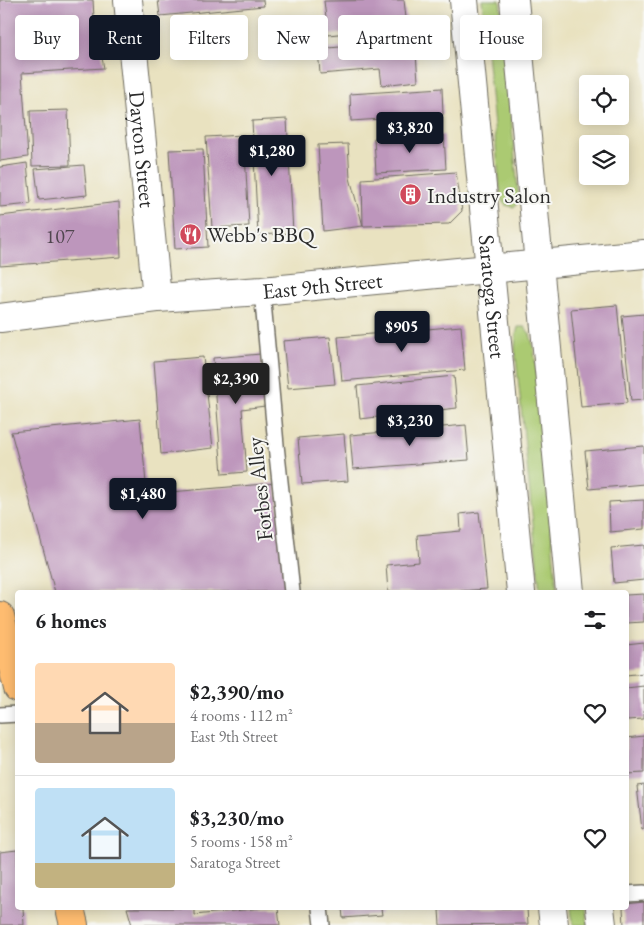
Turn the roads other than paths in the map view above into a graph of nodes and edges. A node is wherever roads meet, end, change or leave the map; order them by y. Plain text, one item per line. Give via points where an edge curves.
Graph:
1 (128, 0) edge
2 (464, 0) edge
3 (514, 0) edge
4 (644, 254) edge
5 (539, 264) junction
6 (490, 269) junction
7 (262, 291) junction
8 (158, 298) junction
9 (0, 318) edge
10 (292, 590) edge
11 (521, 590) edge
12 (570, 590) edge
13 (0, 616) edge
14 (15, 676) edge
15 (15, 714) edge
16 (0, 715) edge
17 (644, 892) edge
18 (629, 894) edge
19 (70, 910) edge
20 (320, 910) edge
21 (552, 910) edge
22 (600, 910) edge
23 (74, 925) edge
24 (322, 925) edge
25 (554, 925) edge
26 (602, 925) edge

1 - 8 street, Dayton Street
2 - 6 street, Saratoga Street
3 - 5 street
4 - 5 street, East 9th Street
5 - 6 street, East 9th Street
5 - 12 street
6 - 7 street, East 9th Street
6 - 11 street, Saratoga Street
7 - 8 street, East 9th Street
7 - 10 lane, Forbes Alley
8 - 9 street, East 9th Street
13 - 14 main road
15 - 16 lane
17 - 18 lane
19 - 23 main road
20 - 24 lane
21 - 25 street
22 - 26 street

